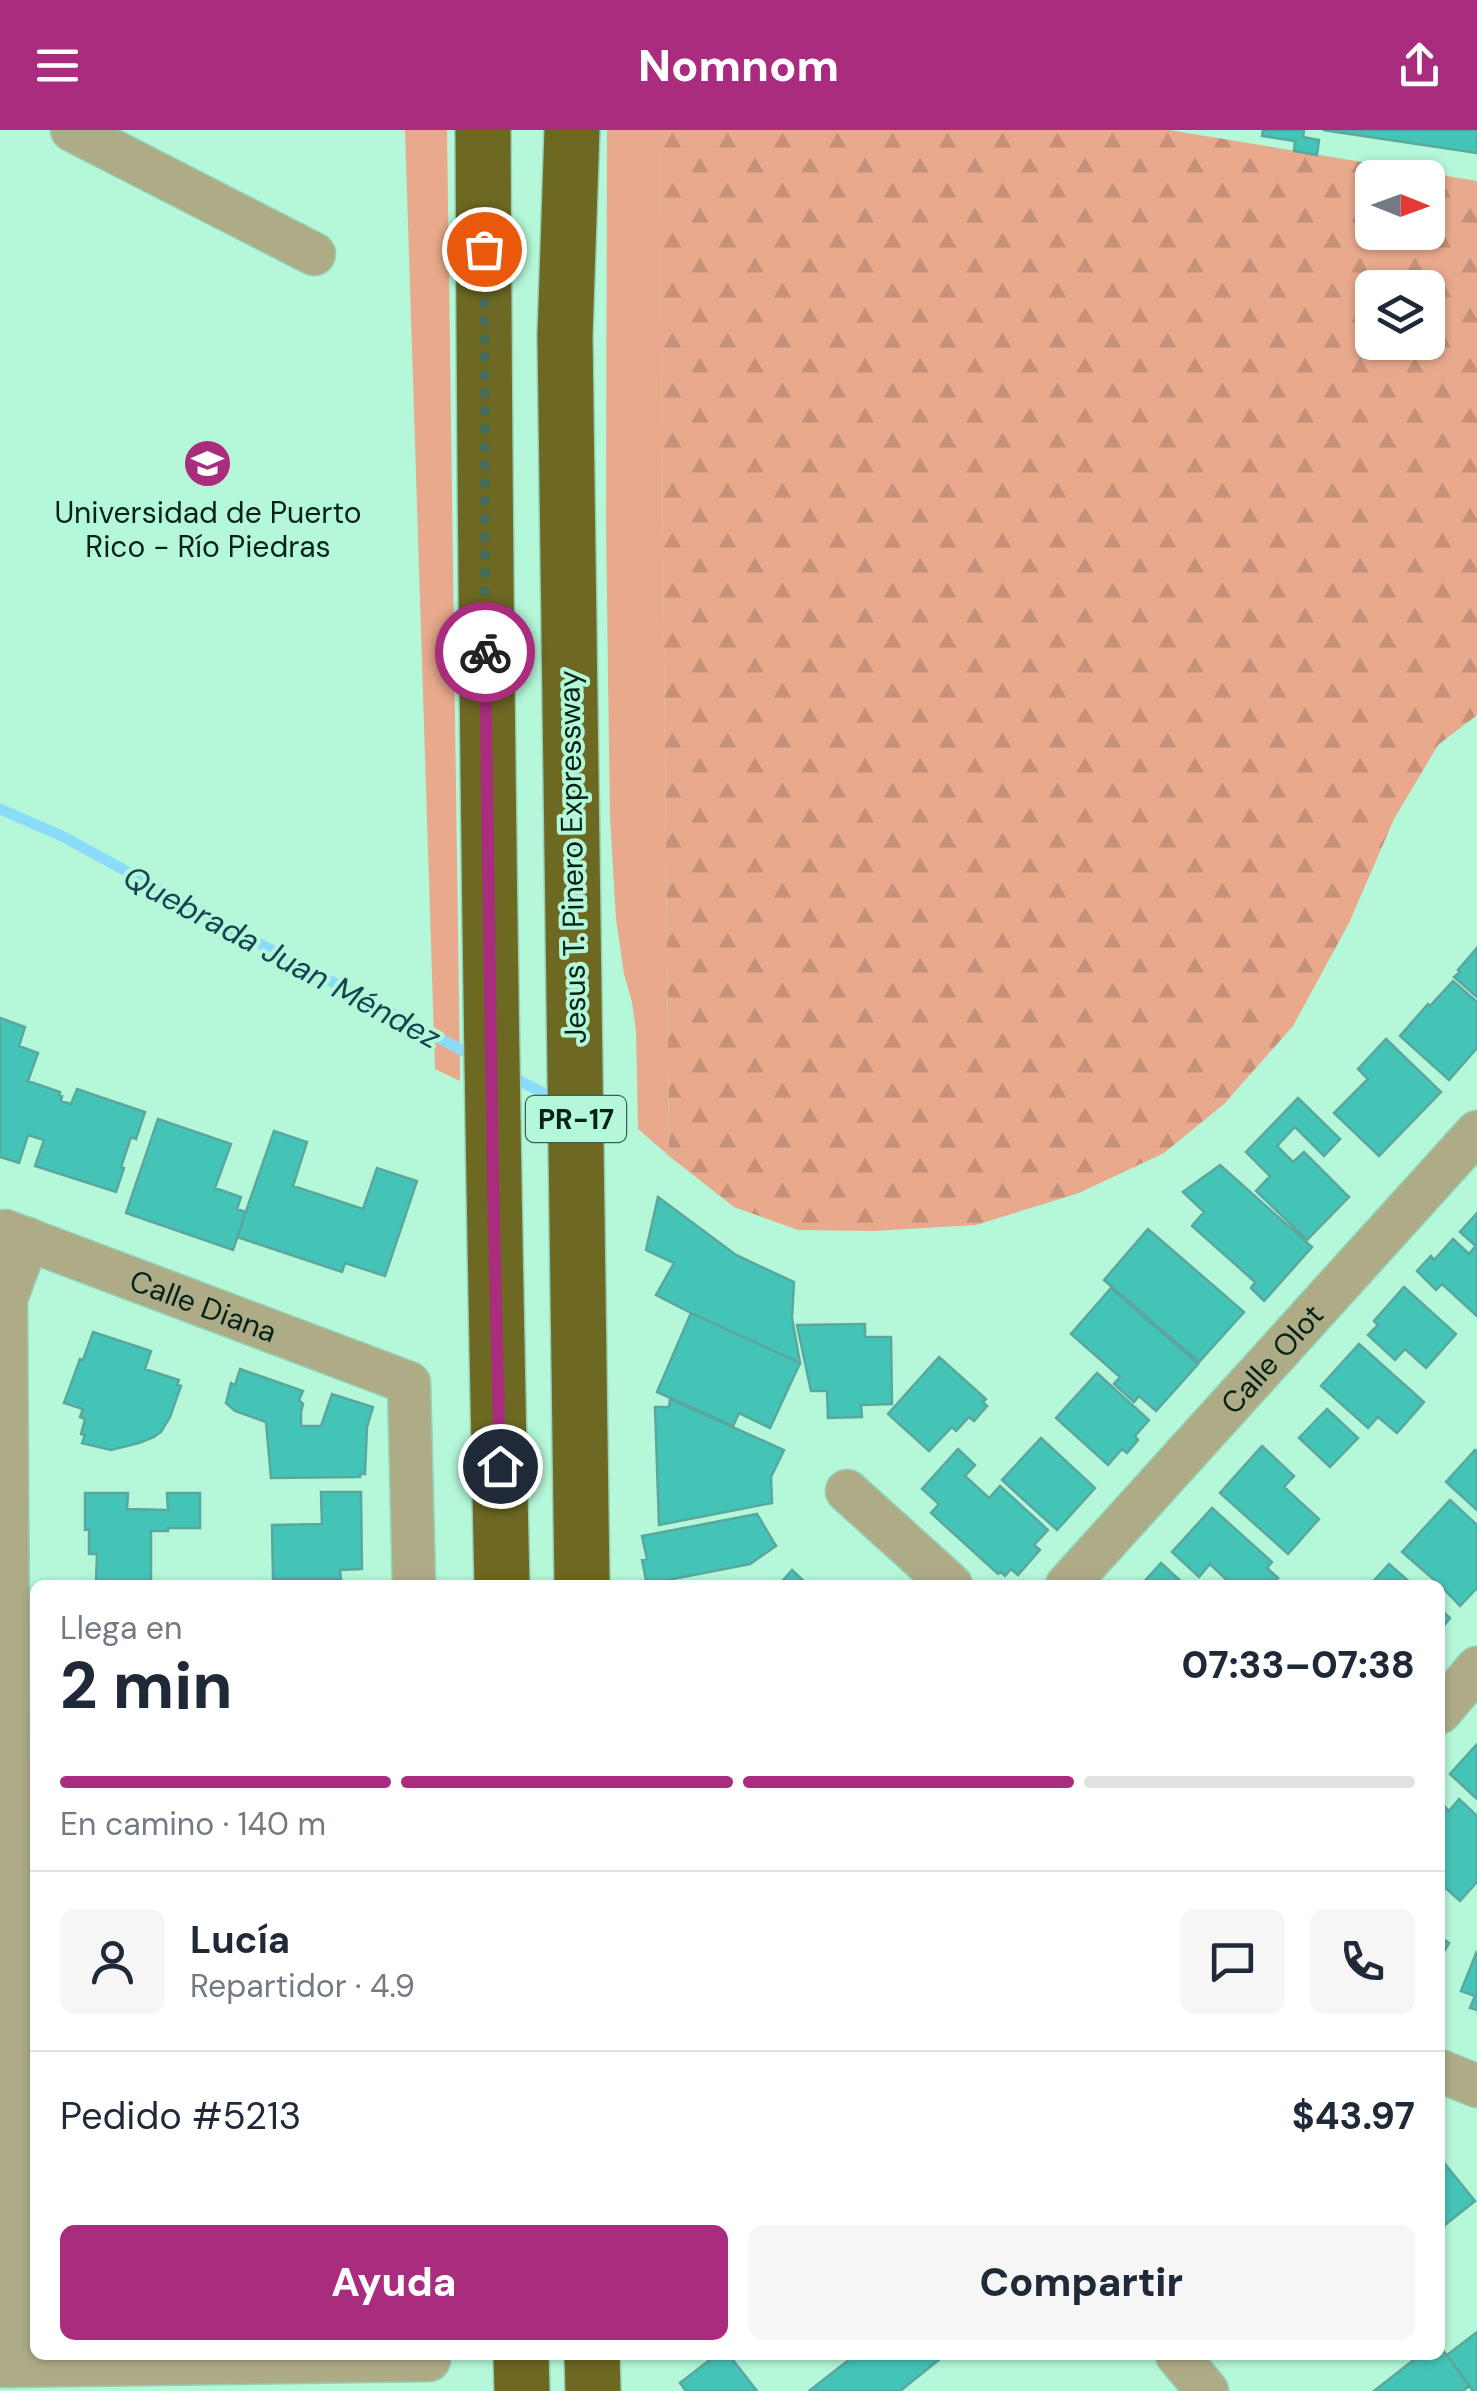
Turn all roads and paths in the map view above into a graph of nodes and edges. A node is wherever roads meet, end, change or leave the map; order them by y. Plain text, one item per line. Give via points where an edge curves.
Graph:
1 (72, 130) edge
2 (484, 130) edge
3 (572, 130) edge
4 (314, 254) dead end
5 (1477, 1132) edge
6 (14, 1234) edge
7 (847, 1492) dead end
8 (414, 1580) edge
9 (502, 1580) edge
10 (582, 1580) edge
11 (945, 1580) edge
12 (1072, 1580) edge
13 (1477, 1668) edge
14 (1445, 1706) edge
15 (1445, 2073) edge
16 (1477, 2086) edge
17 (521, 2360) edge
18 (592, 2360) edge
19 (1181, 2360) edge
20 (6, 2366) edge
21 (430, 2369) edge
22 (522, 2391) edge
23 (593, 2391) edge
24 (1207, 2391) edge

1 - 4 street
2 - 9 highway, PR-17 via 485,627
3 - 10 highway, Jesus T. Pinero Expressway / PR-17 via 566,336
5 - 12 street, Calle Olot
6 - 8 street, Calle Diana via 410,1383
6 - 20 street via 6,1299
7 - 11 street
13 - 14 street
15 - 16 street
17 - 22 highway
18 - 23 highway
19 - 24 street
20 - 21 street

